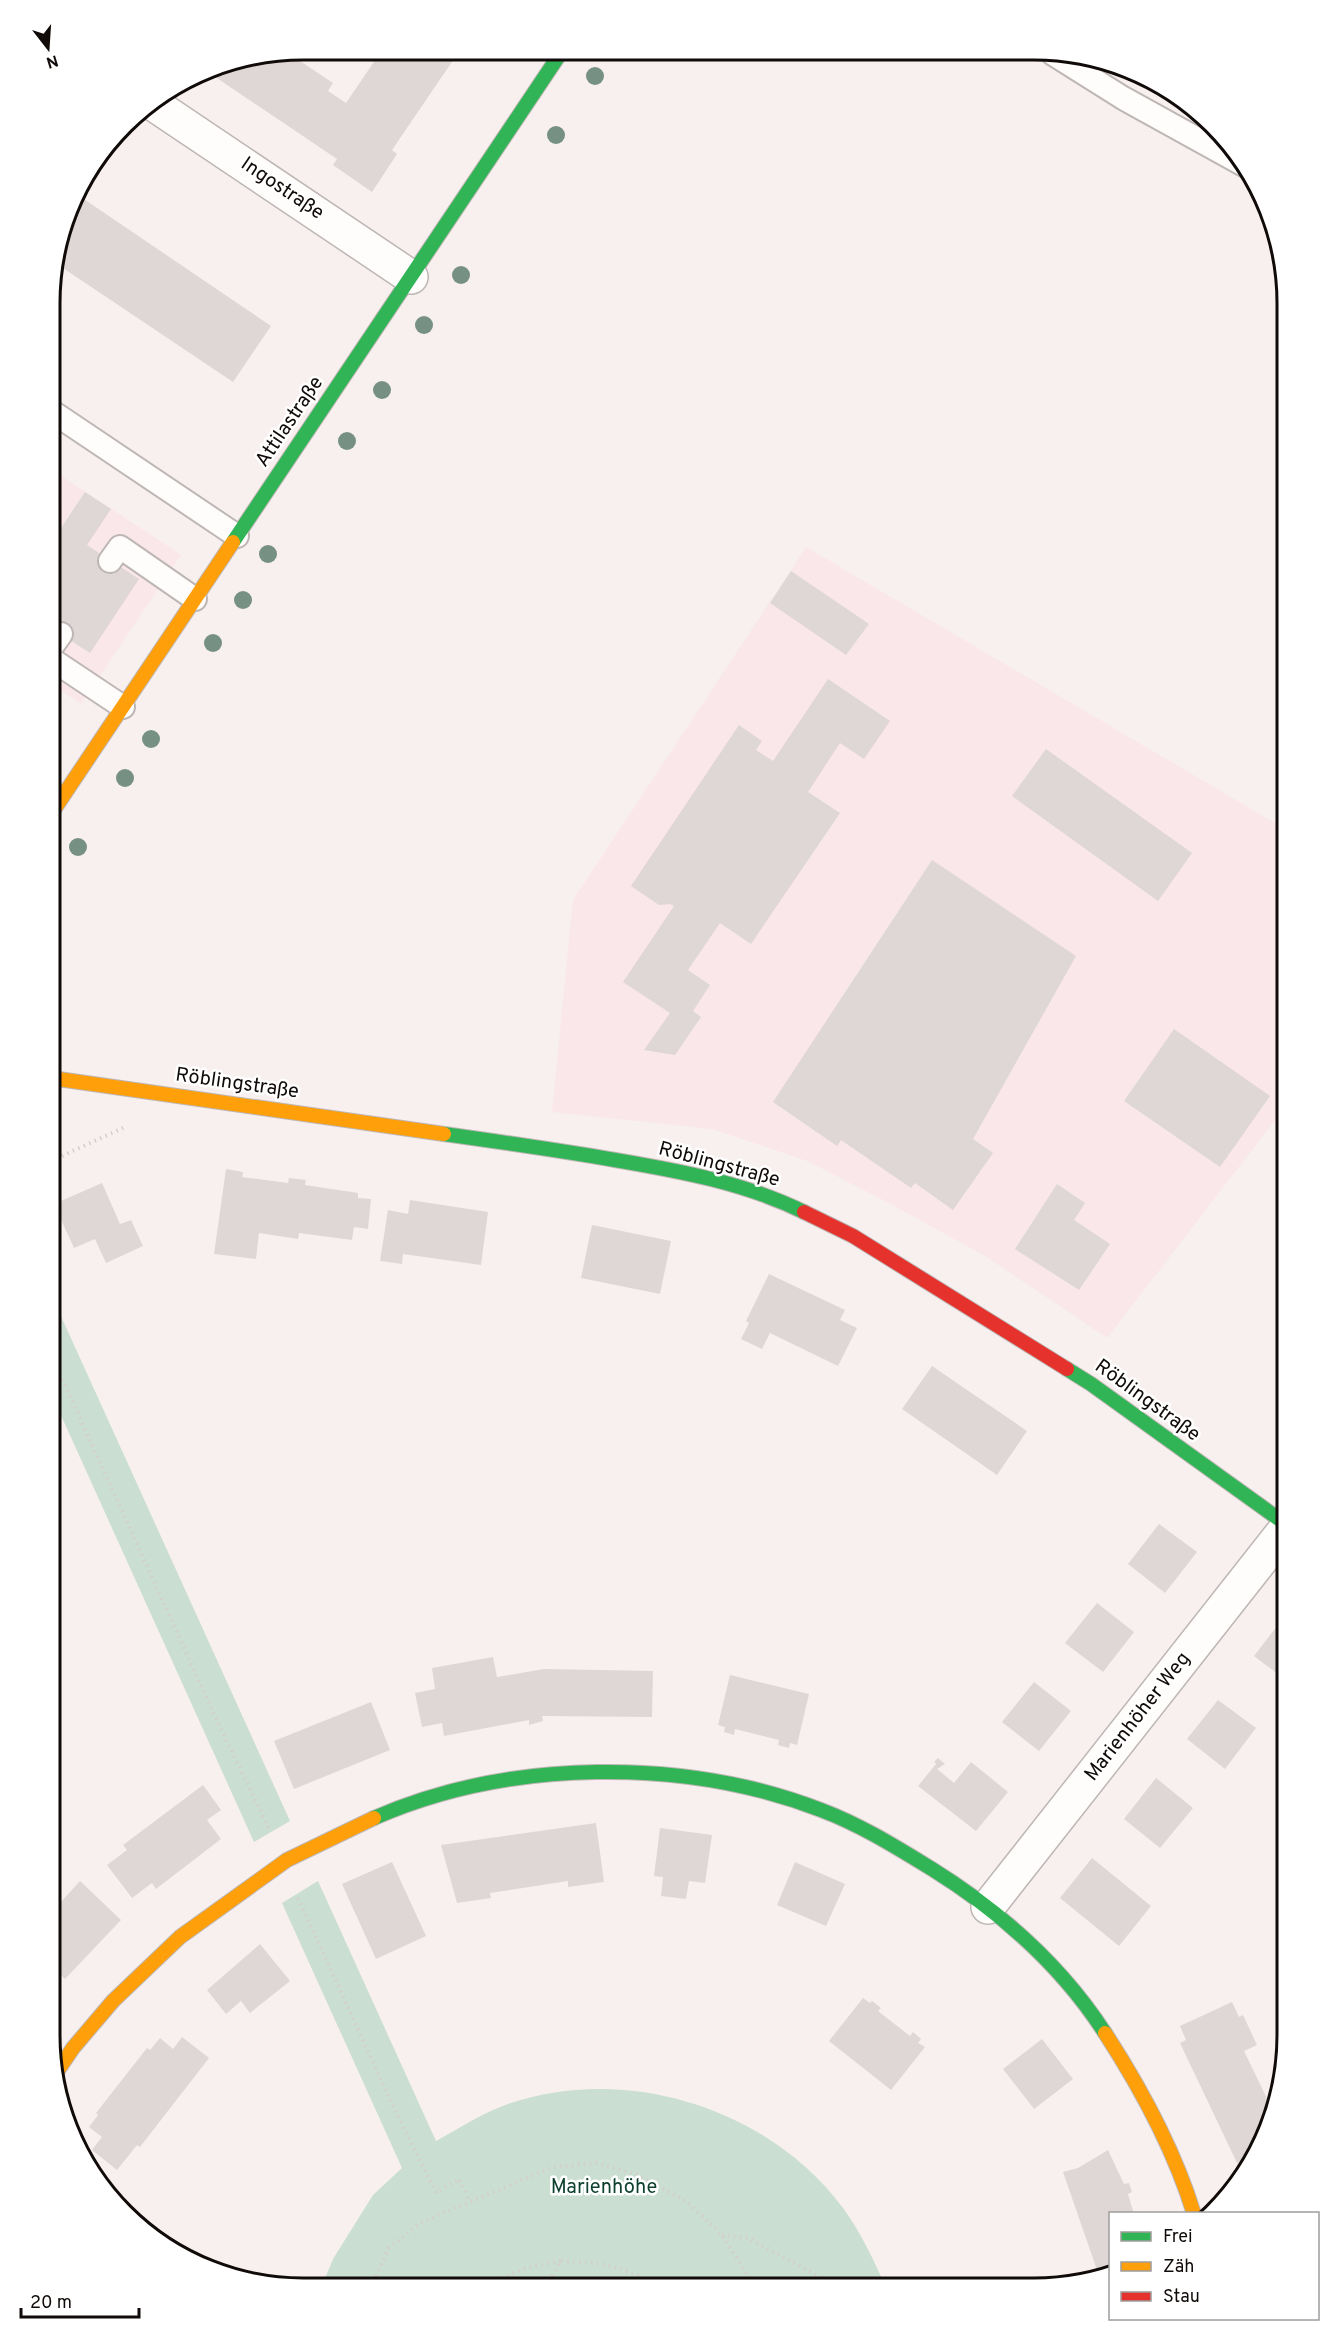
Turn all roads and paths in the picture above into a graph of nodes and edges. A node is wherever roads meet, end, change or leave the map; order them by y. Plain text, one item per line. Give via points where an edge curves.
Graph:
1 (556, 60) edge
2 (1066, 62) edge
3 (159, 107) edge
4 (1228, 156) edge
5 (411, 277) junction
6 (60, 417) edge
7 (237, 536) junction
8 (110, 561) dead end
9 (195, 599) junction
10 (60, 665) edge
11 (123, 707) junction
12 (60, 801) edge
13 (60, 1079) edge
14 (126, 1127) dead end
15 (60, 1157) edge
16 (60, 1374) edge
17 (1277, 1519) edge
18 (1277, 1539) edge
19 (266, 1820) dead end
20 (297, 1896) dead end
21 (988, 1907) junction
22 (62, 2065) edge
23 (470, 2202) junction
24 (1193, 2212) edge
25 (722, 2235) junction
26 (561, 2261) junction
27 (375, 2278) edge
28 (500, 2278) edge
29 (551, 2278) edge
30 (644, 2278) edge
31 (750, 2278) edge
32 (822, 2278) edge

1 - 5 street, Attilastraße
2 - 4 lane
3 - 5 street, Ingostraße
5 - 7 street, Attilastraße
6 - 7 lane
7 - 9 street, Attilastraße
8 - 9 lane via 120,547
9 - 11 street, Attilastraße
10 - 11 lane
11 - 12 street, Attilastraße
13 - 17 street, Röblingstraße via 676,1170 785,1203 854,1236 1091,1384
14 - 15 path
16 - 19 path
18 - 21 street, Marienhöher Weg
20 - 23 path via 436,2193 459,2180
21 - 22 street via 862,1828 793,1801 745,1788 698,1779 599,1772 481,1784 381,1814 282,1862 196,1924 149,1965 99,2018
21 - 24 street via 1064,1977 1102,2027 1148,2102 1177,2162
23 - 25 path via 553,2167 597,2163 638,2175 686,2201
23 - 27 path via 420,2223 388,2248
25 - 31 path
25 - 32 path via 748,2238
26 - 28 path via 532,2265
26 - 29 path
26 - 30 path via 593,2261

